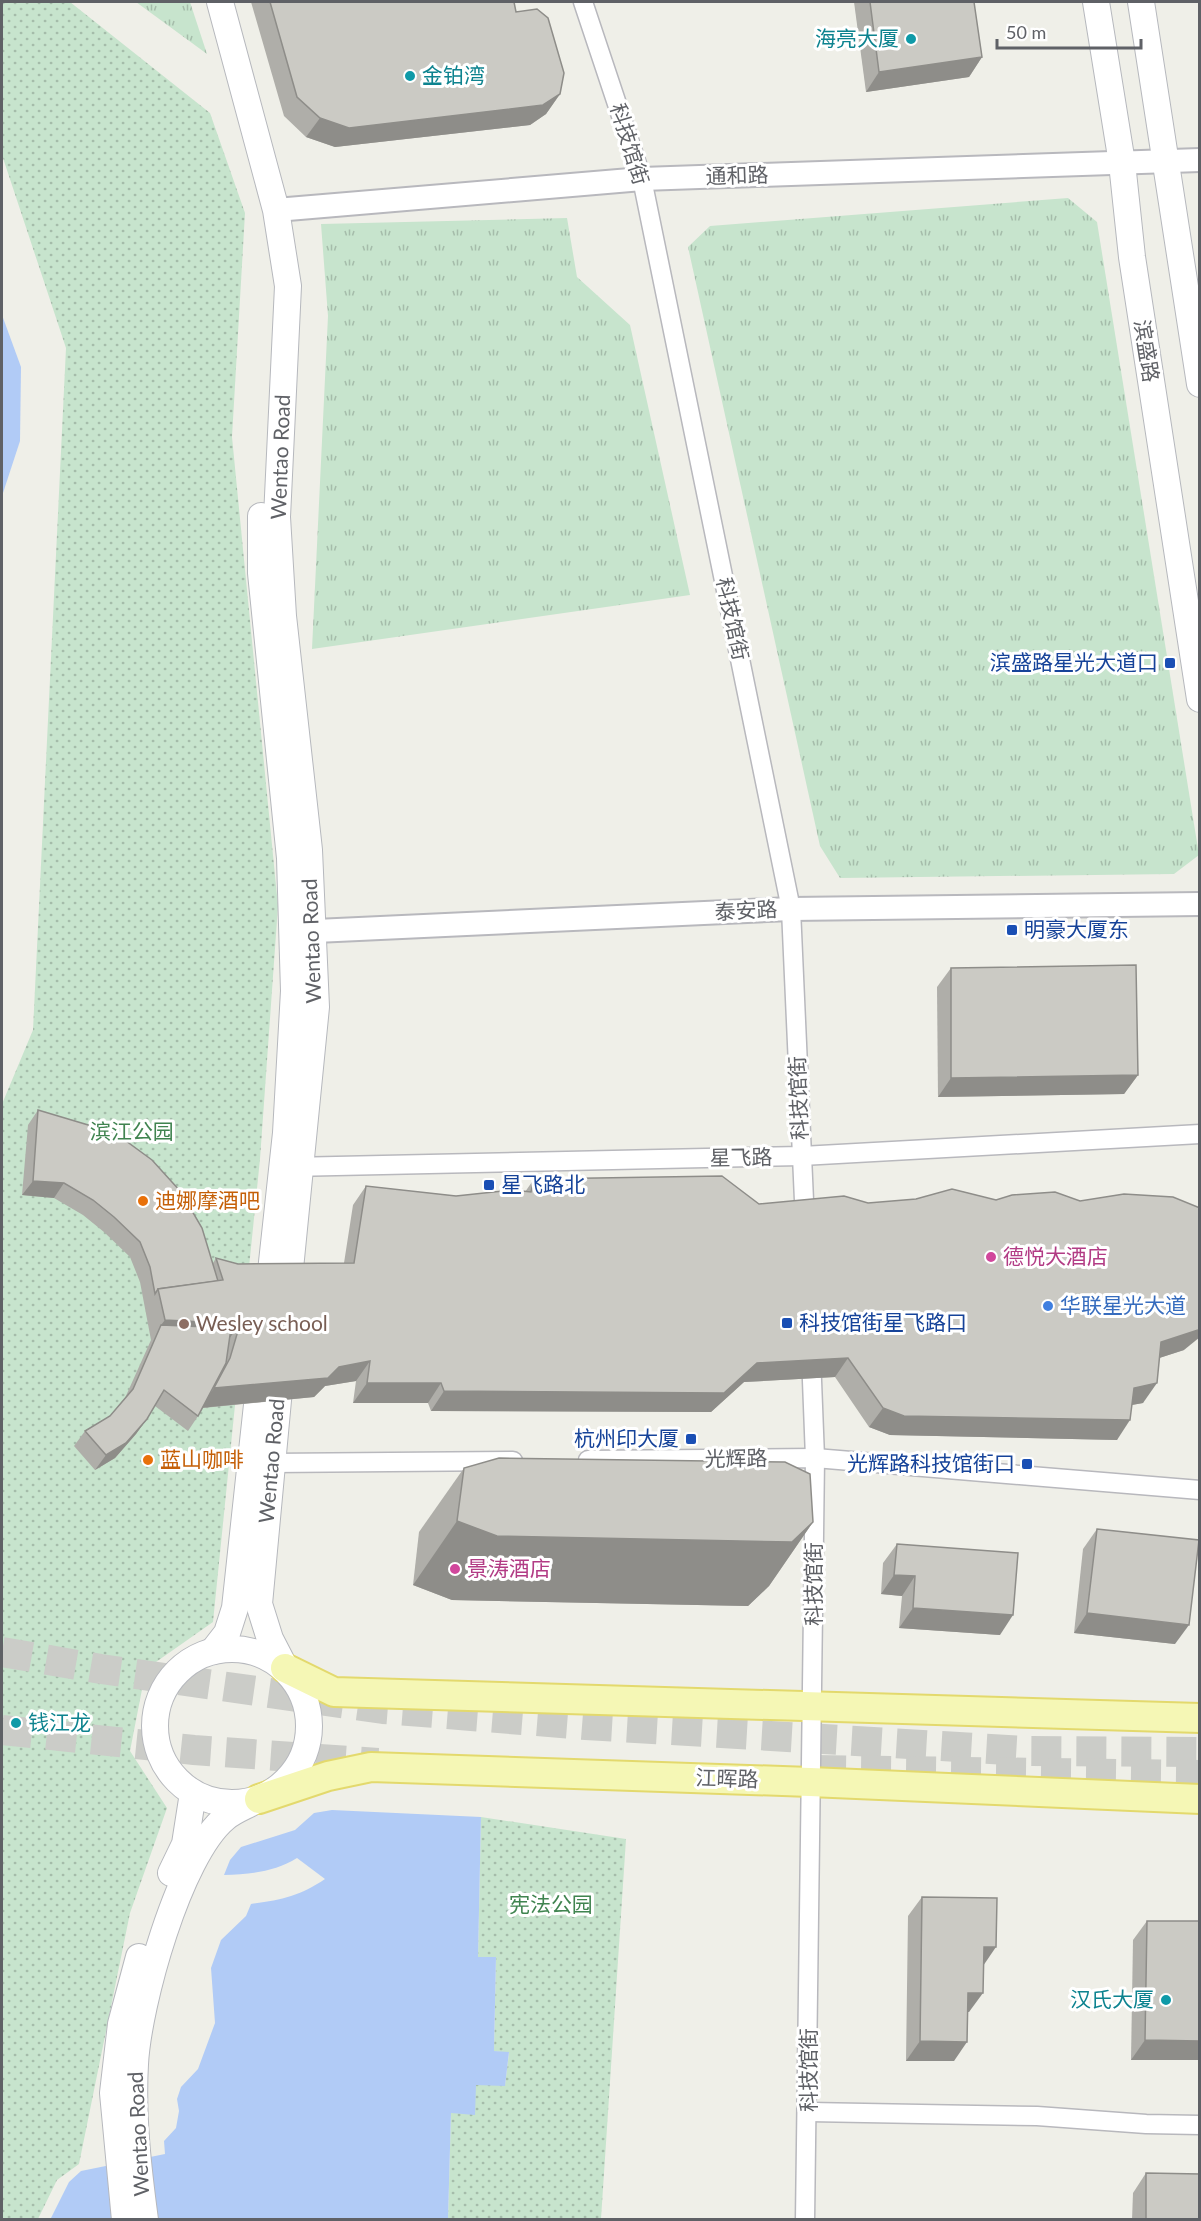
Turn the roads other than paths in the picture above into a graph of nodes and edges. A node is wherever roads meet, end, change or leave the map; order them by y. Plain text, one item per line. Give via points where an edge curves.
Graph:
1 (220, 2) edge
2 (583, 2) edge
3 (1096, 2) edge
4 (1142, 2) edge
5 (1200, 160) edge
6 (1165, 161) junction
7 (1122, 164) junction
8 (642, 179) junction
9 (276, 210) junction
10 (1200, 384) edge
11 (1200, 699) edge
12 (1200, 904) edge
13 (791, 909) junction
14 (303, 932) junction
15 (1200, 1134) edge
16 (802, 1156) junction
17 (291, 1168) junction
18 (806, 1238) edge
19 (275, 1332) junction
20 (810, 1336) edge
21 (815, 1458) junction
22 (532, 1460) edge
23 (567, 1460) edge
24 (271, 1463) junction
25 (1200, 1490) edge
26 (213, 1651) junction
27 (285, 1668) junction
28 (813, 1708) junction
29 (1200, 1718) edge
30 (810, 1782) junction
31 (193, 1793) junction
32 (259, 1799) junction
33 (1200, 1799) edge
34 (809, 2112) junction
35 (125, 2122) junction
36 (1200, 2125) edge
37 (125, 2220) edge
38 (145, 2220) edge
39 (805, 2220) edge

1 - 9 main road, Wentao Road
2 - 8 street, 科技馆街
3 - 7 main road, 滨盛路
4 - 6 main road
5 - 6 street, 通和路
6 - 7 street, 通和路
6 - 10 main road
7 - 8 street, 通和路
7 - 11 main road, 滨盛路 via 1132,257
8 - 9 street, 通和路
8 - 13 street, 科技馆街
9 - 14 main road, Wentao Road via 261,492 261,573 290,858
12 - 13 street, 泰安路
13 - 14 street, 泰安路
13 - 16 street, 科技馆街
14 - 17 main road, Wentao Road via 294,991
15 - 16 street, 星飞路
16 - 17 street, 星飞路
16 - 18 street, 科技馆街
17 - 19 main road, Wentao Road
19 - 24 main road, Wentao Road
19 - 26 main road, Wentao Road via 235,1608 227,1633
20 - 21 street, 科技馆街
21 - 23 street, 光辉路
21 - 25 street, 光辉路
21 - 28 street, 科技馆街
22 - 24 street
24 - 27 main road, Wentao Road via 260,1604 270,1639
26 - 27 main road via 263,1654
26 - 31 main road via 189,1661 170,1680 158,1702 155,1729 160,1754 173,1776
27 - 28 main road via 334,1692
27 - 32 main road via 306,1699 308,1744 299,1766 282,1786
28 - 29 main road
28 - 30 street, 科技馆街
30 - 32 main road, 江晖路 via 371,1767 328,1776
30 - 33 main road, 江晖路
30 - 34 street, 科技馆街
31 - 32 main road via 214,1801 237,1803
31 - 35 main road, Wentao Road via 185,1844 134,1971 121,2024 113,2093
32 - 35 main road, Wentao Road via 225,1818 203,1845 160,1942 148,1987
34 - 36 street via 1037,2116
34 - 39 street, 科技馆街
35 - 37 main road, Wentao Road
35 - 38 main road, Wentao Road

